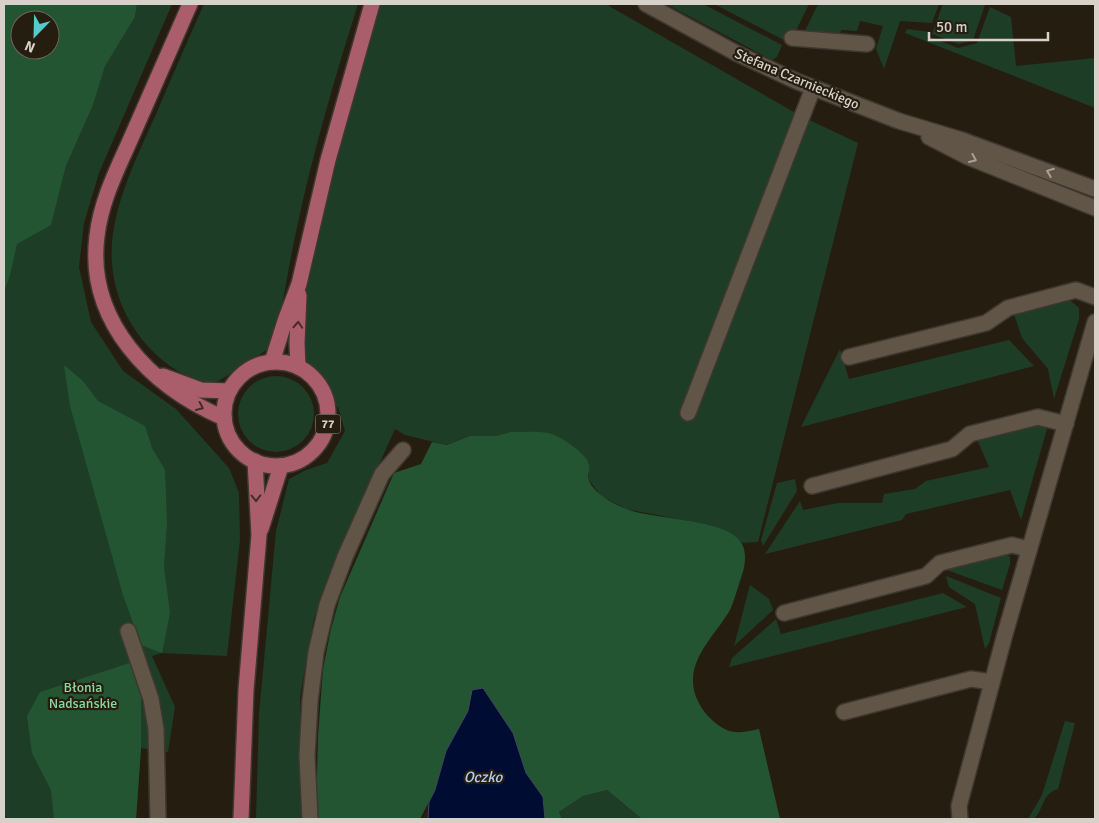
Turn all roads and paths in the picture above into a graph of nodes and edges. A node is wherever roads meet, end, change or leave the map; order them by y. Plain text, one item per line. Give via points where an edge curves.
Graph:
1 (190, 4) edge
2 (372, 4) edge
3 (646, 4) edge
4 (792, 38) dead end
5 (867, 44) dead end
6 (813, 88) junction
7 (899, 121) junction
8 (1095, 189) edge
9 (1095, 208) edge
10 (300, 284) junction
11 (1095, 297) edge
12 (1095, 322) edge
13 (849, 357) dead end
14 (272, 362) junction
15 (298, 367) junction
16 (151, 370) junction
17 (229, 391) junction
18 (688, 413) dead end
19 (224, 418) junction
20 (1066, 424) junction
21 (403, 450) dead end
22 (255, 461) junction
23 (281, 466) junction
24 (812, 486) dead end
25 (259, 535) junction
26 (1029, 549) junction
27 (784, 613) dead end
28 (128, 631) dead end
29 (992, 682) junction
30 (844, 712) dead end
31 (158, 819) edge
32 (241, 819) edge
33 (310, 819) edge
34 (960, 819) edge

1 - 16 main road via 111,184 96,238 98,279 109,314 124,342
2 - 10 main road via 328,160
3 - 6 street, Stefana Czarnieckiego via 736,54
4 - 5 street
6 - 7 street, Stefana Czarnieckiego
6 - 18 street
8 -> 7 street, Stefana Czarnieckiego via 962,140
7 -> 9 street, Stefana Czarnieckiego via 968,157
10 - 14 main road
15 -> 10 main road
11 - 13 street via 1076,290 1008,308 986,323
12 - 20 street
14 - 15 main road, 77 via 286,362
14 - 17 main road, 77 via 249,369
15 - 23 main road, 77 via 310,374 323,390 328,423 324,436 311,452 300,460
16 - 17 main road via 194,388
16 -> 19 main road via 182,397
17 - 19 main road, 77
19 - 22 main road, 77 via 231,441
20 - 24 street via 1038,417 970,434 952,449
20 - 26 street
21 - 33 street via 382,474 327,605 316,652 310,701 307,756
22 - 23 main road, 77
22 -> 25 main road
23 - 25 main road
25 - 32 main road via 246,683
26 - 27 street via 1012,545 940,563 926,576
26 - 29 street
28 - 31 street via 151,699 156,729
29 - 30 street via 971,679
29 - 34 street via 959,806

